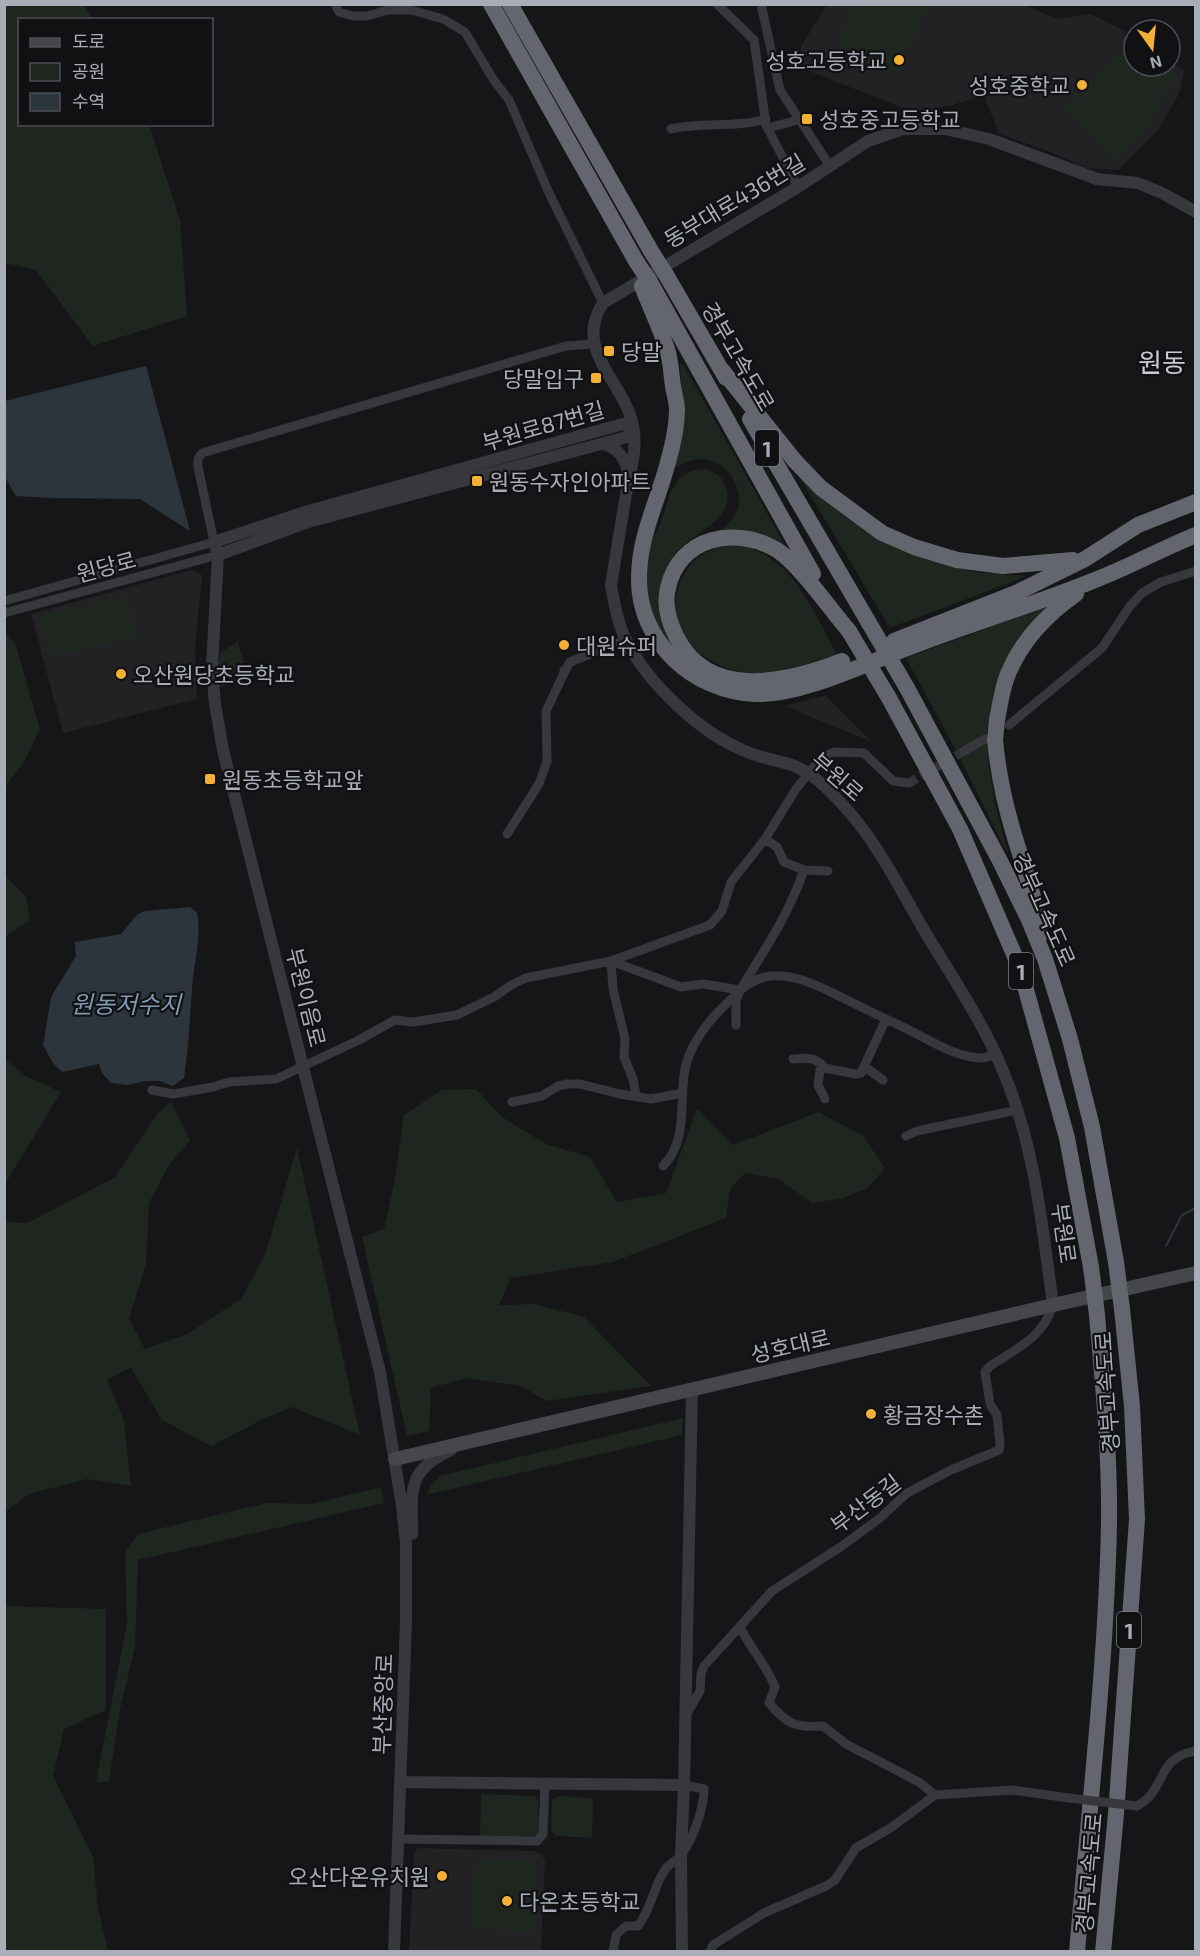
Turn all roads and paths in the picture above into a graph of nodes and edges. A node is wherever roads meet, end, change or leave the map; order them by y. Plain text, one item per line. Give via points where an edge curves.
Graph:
1 (335, 4) edge
2 (491, 4) edge
3 (510, 4) edge
4 (717, 4) edge
5 (761, 4) edge
6 (769, 36) junction
7 (754, 40) junction
8 (798, 120) junction
9 (767, 124) junction
10 (671, 129) dead end
11 (830, 166) junction
12 (798, 187) junction
13 (1196, 212) edge
14 (652, 280) junction
15 (603, 303) junction
16 (593, 344) junction
17 (722, 370) junction
18 (633, 426) junction
19 (600, 444) junction
20 (629, 478) junction
21 (416, 488) junction
22 (1196, 502) edge
23 (1196, 535) edge
24 (214, 542) junction
25 (218, 555) junction
26 (1085, 559) junction
27 (1196, 571) edge
28 (1096, 580) junction
29 (4, 601) edge
30 (4, 614) edge
31 (849, 631) junction
32 (626, 640) junction
33 (1003, 722) junction
34 (990, 740) junction
35 (964, 751) tunnel mouth
36 (808, 773) junction
37 (909, 783) dead end
38 (507, 834) dead end
39 (765, 839) junction
40 (804, 870) junction
41 (828, 871) dead end
42 (1045, 959) junction
43 (611, 961) junction
44 (740, 990) junction
45 (886, 1019) junction
46 (736, 1025) dead end
47 (995, 1054) junction
48 (793, 1059) dead end
49 (303, 1067) junction
50 (864, 1067) junction
51 (825, 1068) junction
52 (883, 1080) dead end
53 (152, 1090) dead end
54 (683, 1093) junction
55 (636, 1095) junction
56 (825, 1099) dead end
57 (512, 1102) dead end
58 (1018, 1110) junction
59 (906, 1136) dead end
60 (663, 1166) dead end
61 (1196, 1273) edge
62 (1053, 1305) junction
63 (692, 1389) junction
64 (469, 1442) junction
65 (395, 1459) junction
66 (406, 1577) junction
67 (740, 1627) junction
68 (685, 1717) junction
69 (1196, 1751) edge
70 (400, 1782) junction
71 (545, 1783) junction
72 (684, 1785) junction
73 (935, 1796) junction
74 (398, 1839) junction
75 (681, 1856) junction
76 (394, 1952) edge
77 (613, 1952) edge
78 (682, 1952) edge
79 (710, 1952) edge
80 (1077, 1952) edge
81 (1103, 1952) edge

1 - 15 street via 339,12 353,16 411,10 443,19 465,32 509,100
2 - 14 highway via 634,262
3 - 14 highway, 경부고속도로 / 1, bridge via 651,251
4 - 7 street
5 - 6 street
6 - 7 street
6 - 8 street via 780,90
7 - 9 street
8 - 9 street
8 - 11 street
9 - 10 street via 688,125
9 - 12 street
11 - 12 street, 동부대로436번길
11 - 13 street, 동부대로436번길 via 868,141 892,131 945,129 1010,146 1097,178 1138,183
12 - 15 street, 동부대로436번길
14 - 17 highway, 경부고속도로 / 1
14 - 28 highway via 677,410 668,462 641,549 639,579 643,607 653,633 689,674 710,685 757,695 808,686
14 - 31 highway, 경부고속도로 / 1 via 798,550
15 - 16 street via 594,321
16 - 18 street, 부원로
16 - 24 street via 566,346 202,453 198,467
17 - 26 highway via 821,488 882,533 957,560 1003,566
17 - 42 highway, 경부고속도로 / 1, bridge via 907,688 999,859
18 - 19 street, 부원로87번길 via 627,437
18 - 20 street, 부원로
18 - 21 street, 부원로87번길 via 623,424
19 - 20 street via 611,445 618,452
19 - 21 street, 부원로87번길
20 - 32 street, 부원로 via 611,585
21 - 24 street, 부원로87번길 via 305,512
21 - 25 street, 부원로87번길
22 - 26 highway via 1138,525
23 - 28 highway
24 - 25 street, 부원이음로
24 - 29 street, 원당로
25 - 30 street, 원당로
25 - 49 street, 부원이음로 via 212,667 215,704 223,750
26 - 31 highway via 1016,593 824,668 781,680 754,682 727,679 702,667 681,647 668,619 667,589 680,561 705,542 748,537 777,550 794,565
27 - 33 street via 1161,582 1142,593 1102,648
28 - 33 highway via 1055,608 1024,641 1006,676
31 - 80 highway, 경부고속도로 / 1, bridge via 960,829 1020,968 1067,1138 1082,1214 1091,1267 1106,1427 1109,1521 1106,1631
32 - 36 street, 부원로 via 659,686 719,738
32 - 38 street via 570,662 564,671 546,711 547,761 542,777
33 - 34 highway, bridge
34 - 35 street
34 - 42 highway via 1012,830 1038,910
36 - 37 street via 821,758 857,752 869,757 893,781
36 - 39 street
36 - 47 street, 부원로 via 856,819 880,854
39 - 40 street via 777,848 784,862
39 - 43 street via 731,882 722,911 710,925
40 - 41 street
40 - 44 street via 780,926
42 - 81 highway, 경부고속도로 / 1, bridge via 1092,1127 1116,1262 1132,1406 1137,1519
43 - 44 street via 681,987 703,984
43 - 49 street via 526,978 457,1015 412,1022 395,1020
43 - 55 street via 625,1039 624,1057
44 - 45 street via 767,976 795,978
44 - 46 street
44 - 54 street via 705,1027 689,1056
45 - 47 street via 963,1054 983,1058
45 - 50 street
47 - 58 street, 부원로
48 - 51 street via 812,1058
49 - 53 street via 276,1079 229,1082 189,1093
49 - 65 street, 부원이음로 via 380,1372
50 - 51 street via 855,1074
50 - 52 street
51 - 56 street via 820,1070 818,1084
54 - 55 street via 651,1099
54 - 60 street via 681,1130 671,1158
55 - 57 street via 567,1084 542,1096
58 - 59 street
58 - 62 street, 부원로 via 1036,1180
61 - 62 main road, 성호대로
62 - 63 main road, 성호대로
62 - 67 street, 부산동길 via 1034,1337 985,1372 990,1404 997,1414 999,1450 907,1493 843,1546 772,1591
63 - 64 main road, 성호대로
63 - 68 street
64 - 65 main road, 성호대로
64 - 66 street via 438,1456 418,1474 412,1489 412,1546
65 - 66 street, 부산중앙로 via 406,1543
66 - 70 street, 부산중앙로
67 - 68 street, 부산동길 via 704,1665 700,1691
67 - 73 street via 771,1677 775,1687 769,1703 782,1718 803,1728 823,1726 846,1744 919,1782
68 - 72 street
69 - 73 street, bridge via 1174,1758 1152,1795 1137,1806 1012,1790
70 - 71 street
70 - 74 street, 부산중앙로
71 - 72 street
71 - 74 street via 543,1834 537,1841
72 - 75 street
72 - 75 street via 704,1789 704,1803
73 - 79 street via 856,1848 835,1880 764,1913 713,1945
74 - 76 street, 부산중앙로
75 - 77 street via 665,1869 638,1926 626,1926 616,1935
75 - 78 street

